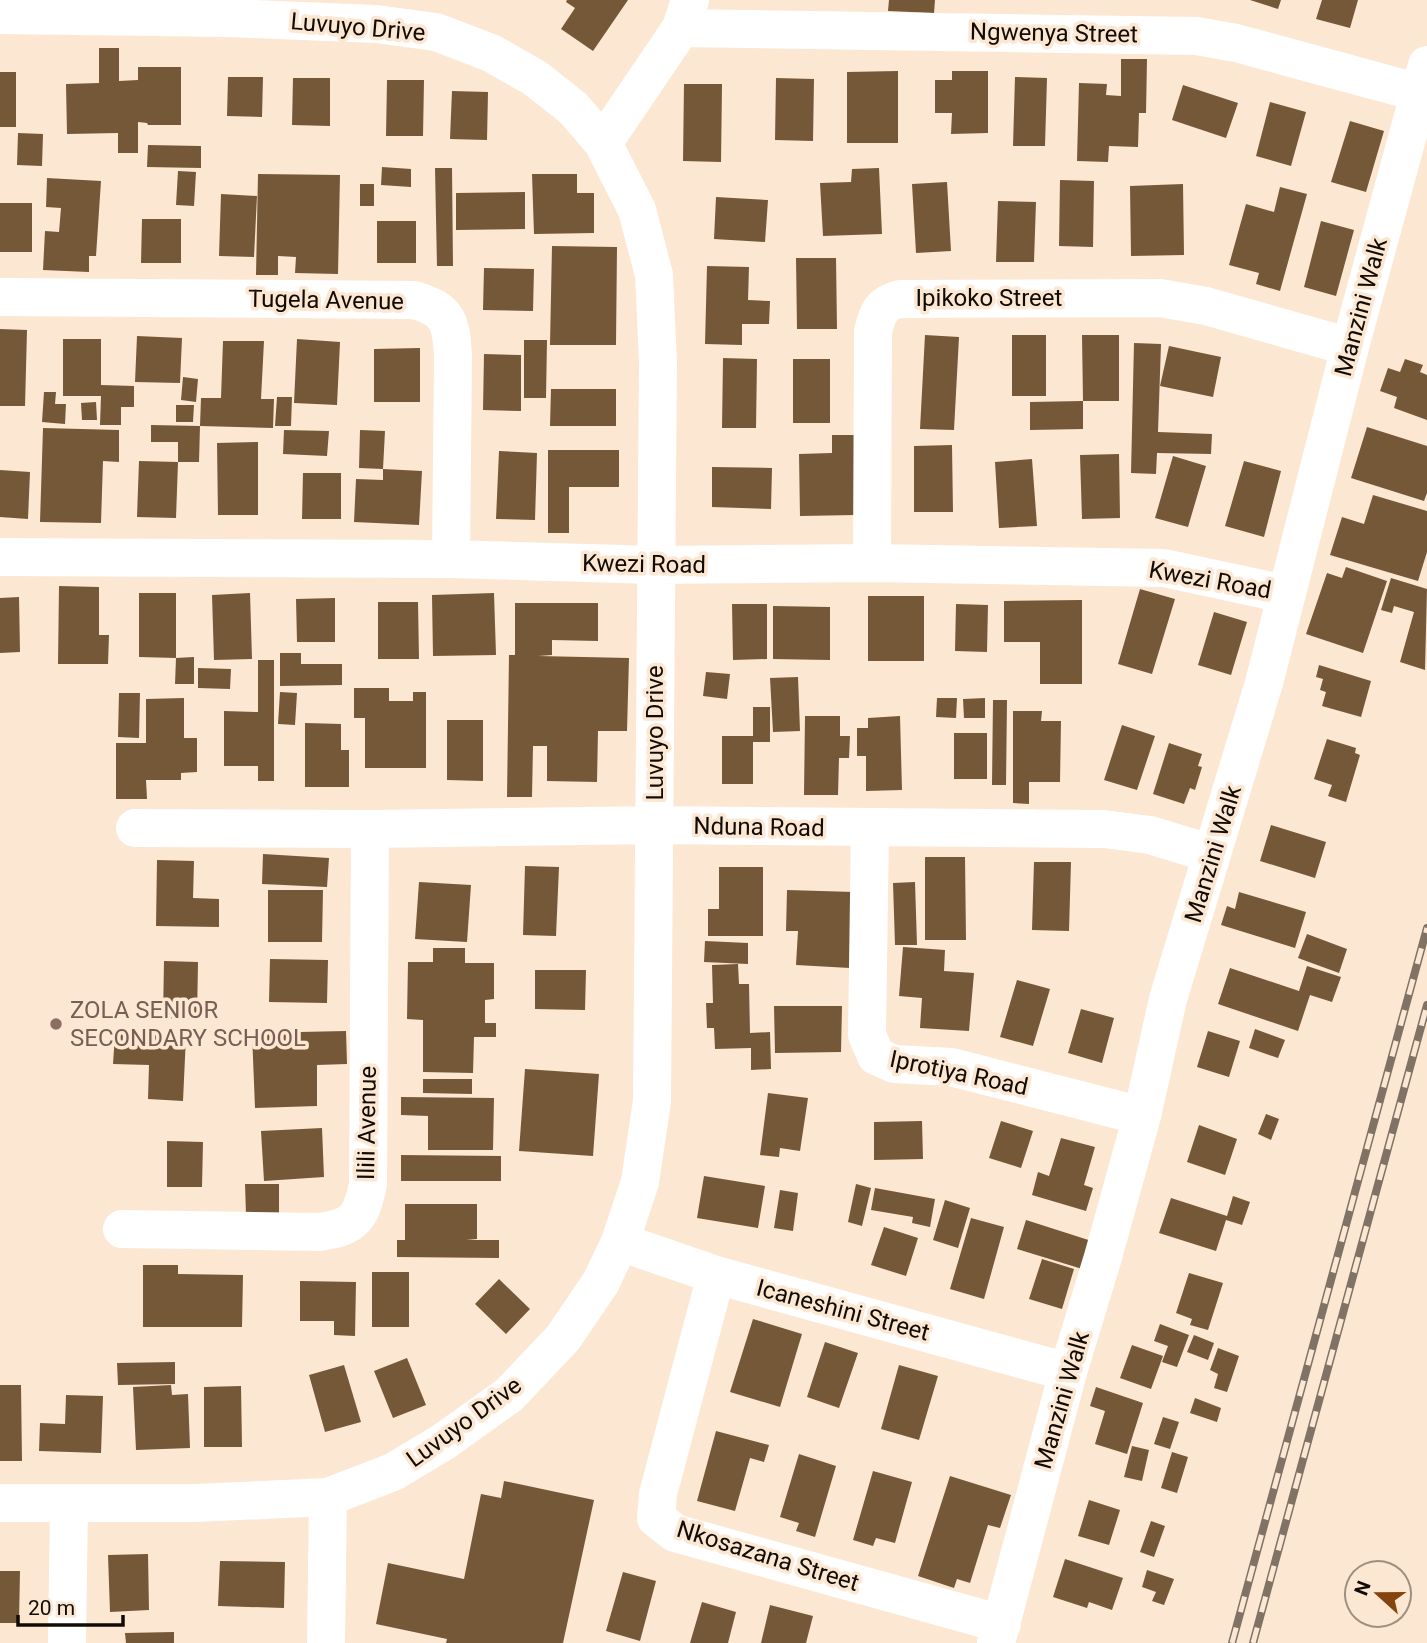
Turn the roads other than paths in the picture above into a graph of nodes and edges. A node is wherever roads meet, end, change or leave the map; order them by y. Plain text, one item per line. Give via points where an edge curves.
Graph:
1 (686, 14) edge
2 (0, 15) edge
3 (1423, 79) edge
4 (603, 143) junction
5 (0, 297) edge
6 (1350, 347) junction
7 (0, 558) edge
8 (451, 559) junction
9 (872, 563) junction
10 (654, 565) junction
11 (1285, 594) junction
12 (655, 825) junction
13 (135, 828) dead end
14 (870, 828) junction
15 (370, 829) junction
16 (1212, 853) junction
17 (1142, 1116) junction
18 (122, 1229) dead end
19 (620, 1242) junction
20 (716, 1275) junction
21 (1068, 1372) junction
22 (328, 1497) junction
23 (0, 1503) edge
24 (69, 1504) junction
25 (999, 1633) edge
26 (67, 1643) edge
27 (326, 1643) edge

1 - 3 street, Ngwenya Street via 1197,36
1 - 4 street
2 - 4 street, Luvuyo Drive via 226,18 376,24 436,32 491,52 535,78 573,108
3 - 6 street, Manzini Walk
4 - 10 street, Luvuyo Drive via 637,210 654,275 658,363
5 - 8 street, Tugela Avenue via 414,300 431,305 444,314 453,342
6 - 9 street, Ipikoko Street via 1206,306 1160,298 888,301 881,307 873,332
6 - 11 street, Manzini Walk
7 - 8 street, Kwezi Road
8 - 10 street, Kwezi Road
9 - 10 street, Kwezi Road
9 - 11 street, Kwezi Road via 1164,568
10 - 12 street, Luvuyo Drive
11 - 16 street, Manzini Walk via 1264,683
12 - 14 street, Nduna Road
12 - 15 street, Nduna Road
12 - 19 street, Luvuyo Drive via 652,1101 640,1182
13 - 15 street, Nduna Road
14 - 16 street, Nduna Road via 1104,829 1150,835
14 - 17 street, Iprotiya Road via 867,1035 876,1056 894,1064 951,1067
15 - 18 street, Ilili Avenue via 368,1184 355,1220 341,1229 319,1232
16 - 17 street, Manzini Walk via 1168,999
17 - 21 street, Manzini Walk
19 - 20 street, Icaneshini Street
19 - 22 street, Luvuyo Drive via 601,1282 563,1338 509,1395 393,1472
20 - 21 street, Icaneshini Street
20 - 25 street, Nkosazana Street via 657,1494 656,1518 675,1533
21 - 25 street, Manzini Walk
22 - 24 street, Luvuyo Drive
22 - 27 street
23 - 24 street, Luvuyo Drive
24 - 26 street

